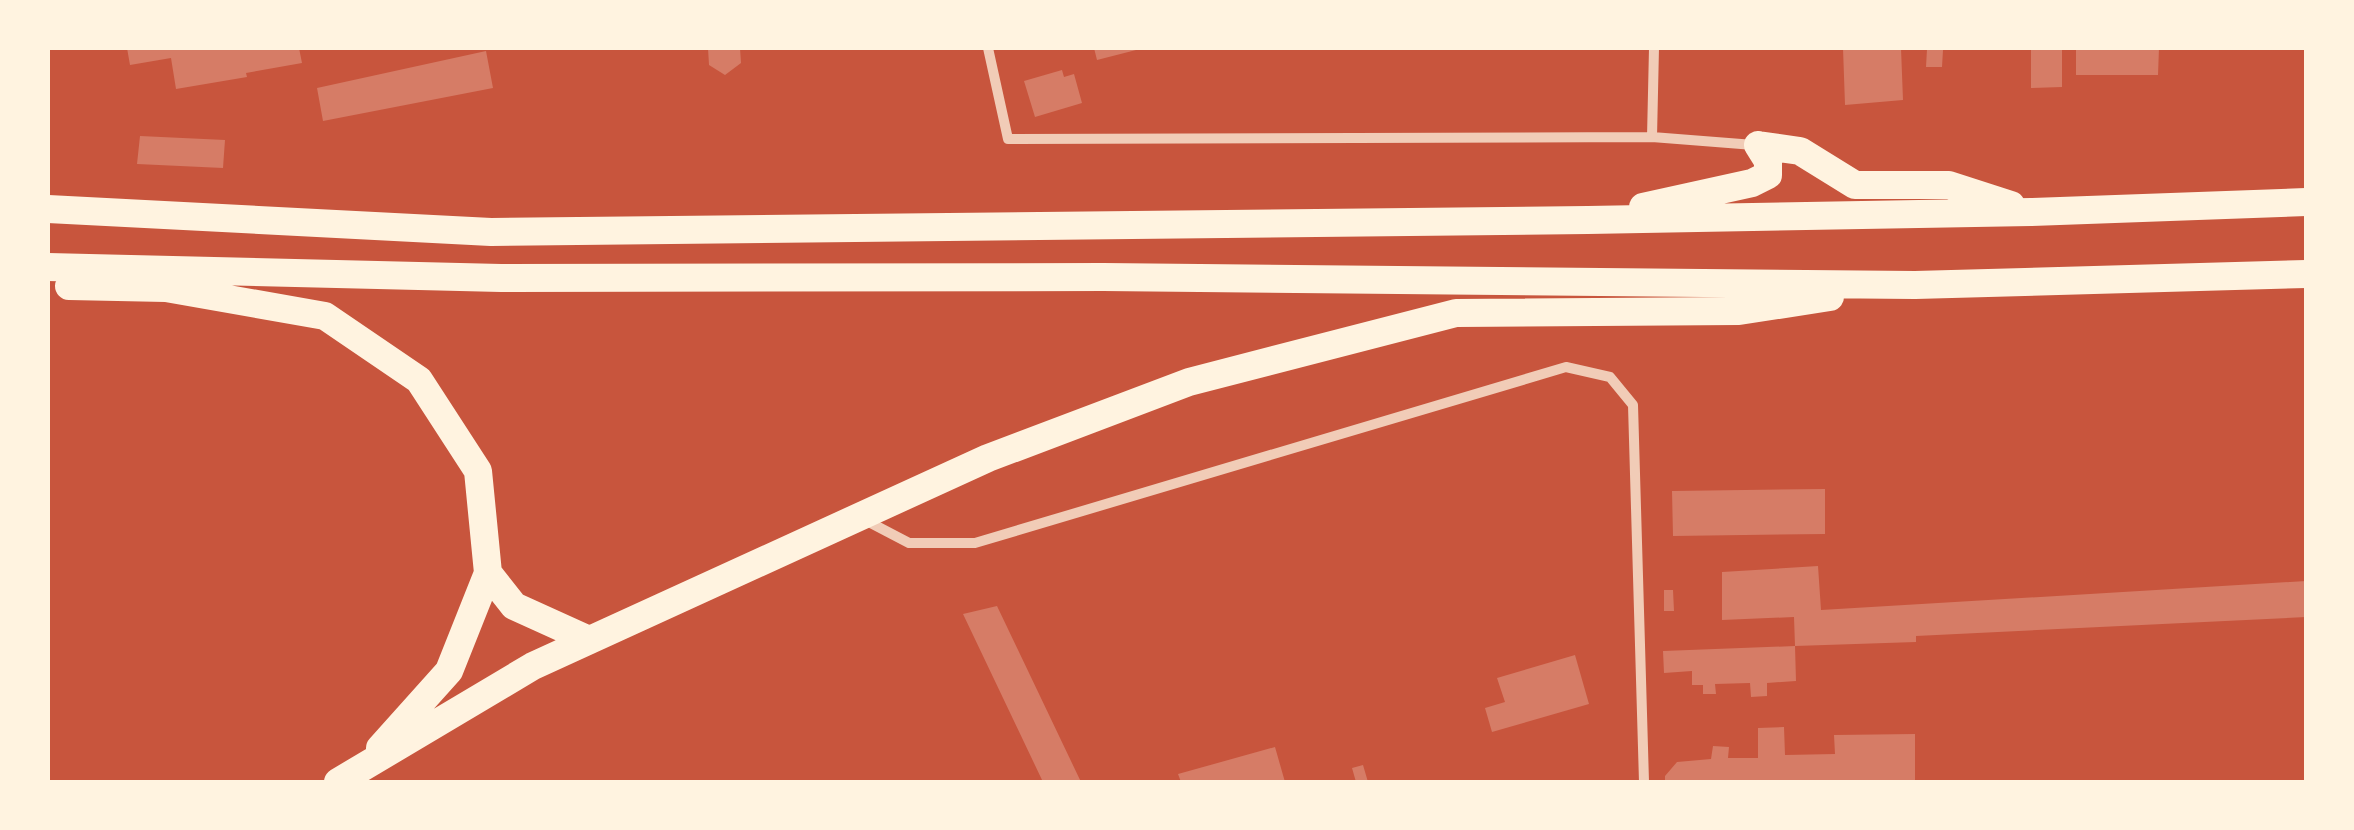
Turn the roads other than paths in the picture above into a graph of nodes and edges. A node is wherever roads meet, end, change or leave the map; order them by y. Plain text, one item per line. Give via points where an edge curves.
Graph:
1 (988, 48) edge
2 (1654, 48) edge
3 (1652, 137) junction
4 (1758, 145) junction
5 (48, 188) edge
6 (2306, 202) edge
7 (48, 209) edge
8 (81, 210) junction
9 (2032, 212) junction
10 (1588, 220) junction
11 (48, 268) edge
12 (2306, 274) edge
13 (1915, 285) junction
14 (48, 286) edge
15 (860, 517) junction
16 (488, 573) junction
17 (590, 640) junction
18 (363, 767) junction
19 (338, 782) edge
20 (1644, 782) edge

1 - 3 street via 1008,139
2 - 3 street
3 - 4 street
4 - 9 highway via 1800,151 1855,185 1949,184
4 - 10 highway via 1768,175 1752,183
5 - 8 highway
6 - 9 highway
7 - 8 highway
8 - 10 highway via 491,232
9 - 10 highway
11 - 13 highway via 501,278
12 - 13 highway
13 - 15 highway via 1739,310 1456,313 1189,382 988,458
14 - 16 highway via 166,288 325,316 419,380 478,472
15 - 17 highway
15 - 20 street via 909,542 975,543 1566,367 1610,377 1633,404
16 - 17 highway via 514,606
16 - 18 highway via 449,671
17 - 18 highway via 533,666
18 - 19 highway

